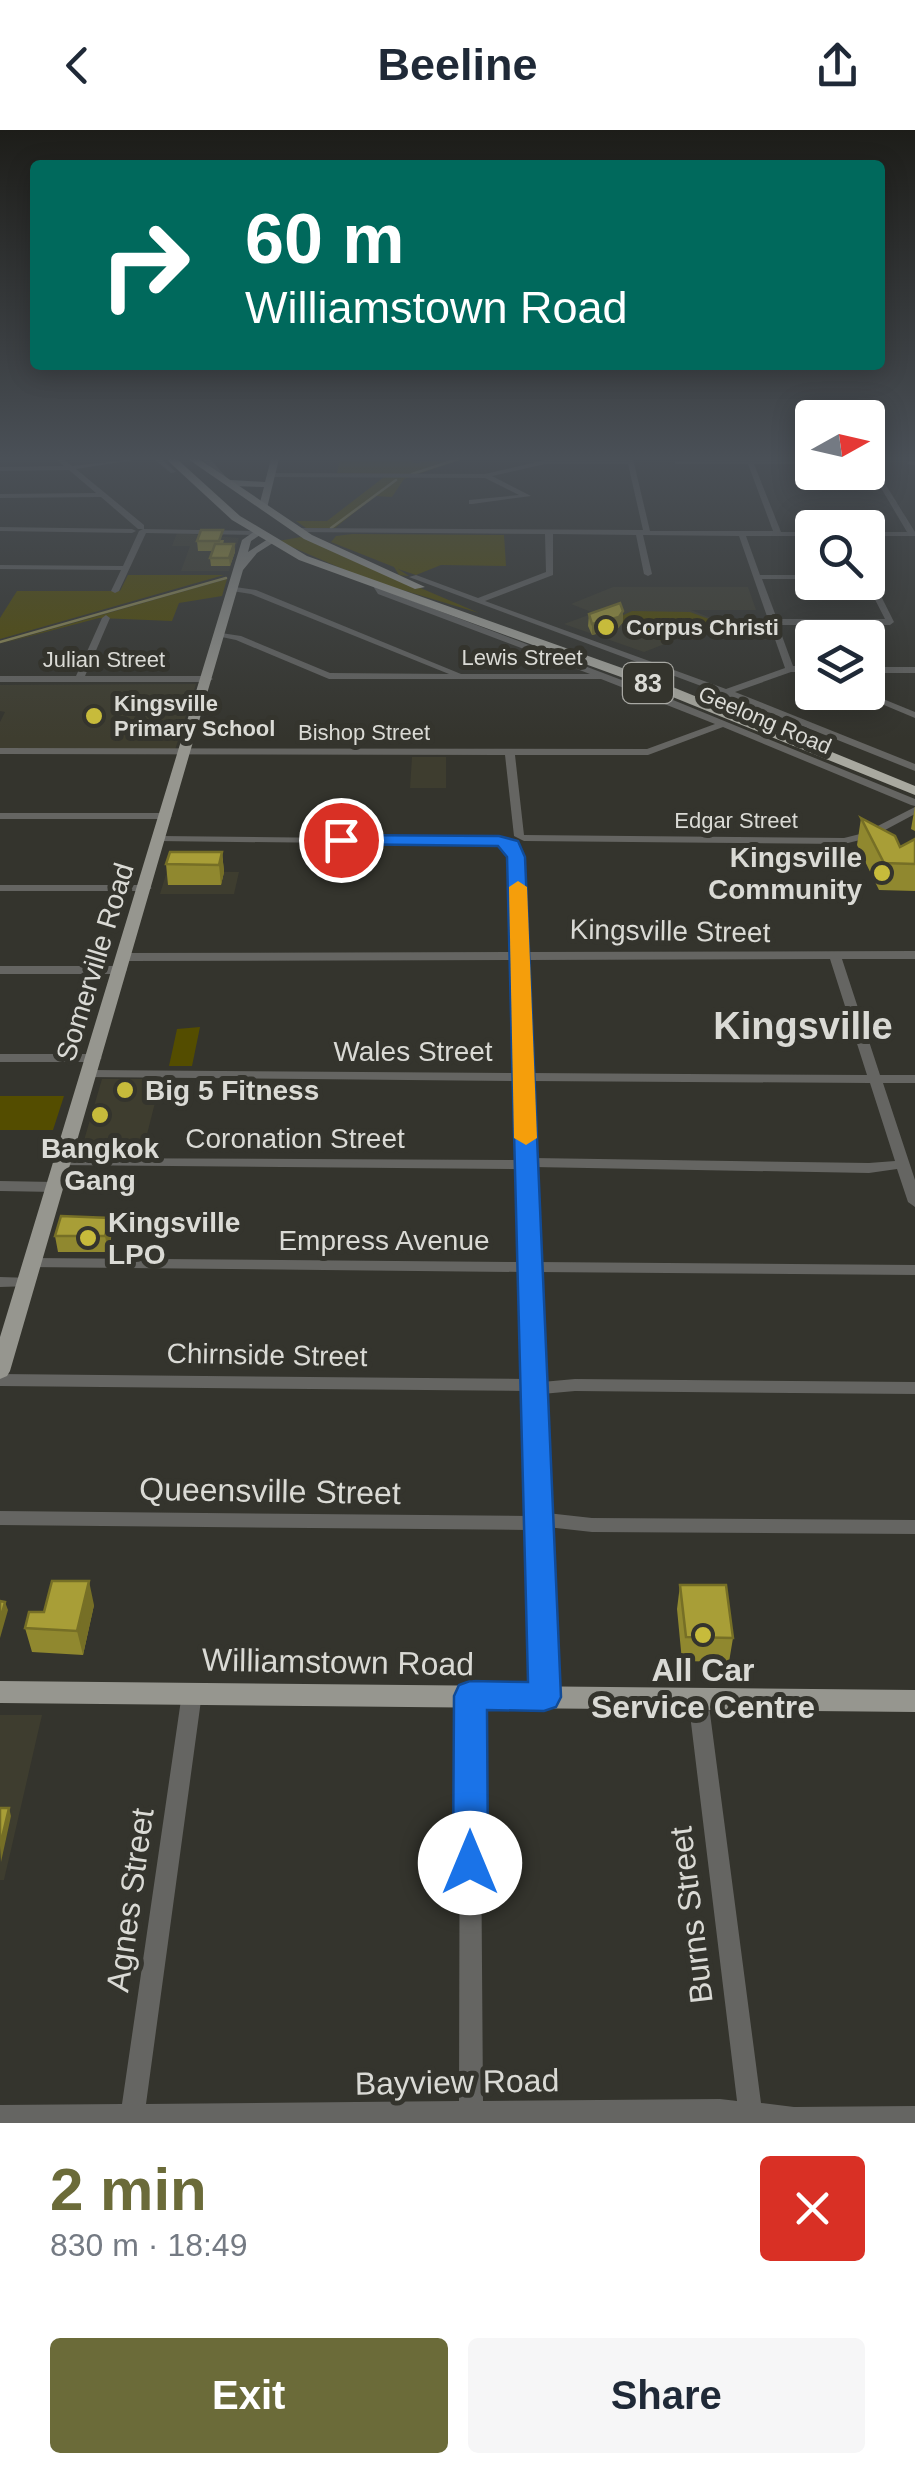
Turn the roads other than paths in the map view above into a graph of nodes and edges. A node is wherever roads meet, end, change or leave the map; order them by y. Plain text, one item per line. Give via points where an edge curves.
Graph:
1 (131, 552) edge
2 (244, 552) edge
3 (292, 552) joint
4 (340, 552) edge
5 (549, 552) edge
6 (645, 552) edge
7 (748, 552) edge
8 (250, 554) joint
9 (0, 568) edge
10 (126, 568) junction
11 (242, 569) junction
12 (648, 574) dead end
13 (756, 577) junction
14 (795, 577) edge
15 (413, 578) dead end
16 (235, 590) junction
17 (115, 591) dead end
18 (881, 600) edge
19 (477, 601) junction
20 (106, 618) dead end
21 (499, 618) junction
22 (471, 621) junction
23 (772, 622) junction
24 (221, 636) junction
25 (568, 662) junction
26 (790, 669) junction
27 (795, 669) edge
28 (885, 670) edge
29 (915, 670) edge
30 (457, 674) junction
31 (0, 679) edge
32 (79, 679) junction
33 (208, 679) junction
34 (611, 679) junction
35 (714, 698) junction
36 (885, 703) edge
37 (915, 714) edge
38 (723, 724) junction
39 (0, 751) edge
40 (187, 752) junction
41 (510, 752) junction
42 (915, 768) edge
43 (915, 778) edge
44 (915, 790) edge
45 (915, 807) edge
46 (0, 816) edge
47 (167, 816) junction
48 (160, 840) junction
49 (515, 840) junction
50 (0, 888) edge
51 (146, 888) junction
52 (520, 955) junction
53 (915, 955) edge
54 (836, 958) junction
55 (123, 963) junction
56 (0, 970) edge
57 (0, 1058) edge
58 (92, 1066) junction
59 (523, 1077) junction
60 (876, 1079) junction
61 (915, 1080) edge
62 (63, 1162) junction
63 (526, 1164) junction
64 (907, 1167) edge
65 (0, 1186) edge
66 (56, 1186) junction
67 (915, 1202) edge
68 (530, 1266) junction
69 (915, 1270) edge
70 (30, 1272) junction
71 (0, 1282) edge
72 (0, 1371) edge
73 (0, 1380) edge
74 (534, 1387) junction
75 (915, 1388) edge
76 (0, 1518) edge
77 (539, 1521) junction
78 (915, 1527) edge
79 (0, 1692) edge
80 (192, 1692) junction
81 (470, 1696) junction
82 (544, 1697) junction
83 (698, 1698) junction
84 (915, 1701) edge
85 (0, 2117) edge
86 (132, 2117) junction
87 (471, 2117) edge
88 (915, 2118) edge
89 (751, 2119) edge
90 (193, 2120) edge

1 - 10 street
2 - 11 main road, Somerville Road
3 - 8 main road
3 - 22 highway, Geelong Road / 83
4 - 21 highway, Geelong Road / 83
5 - 19 street via 550,574
6 - 12 street
7 - 13 street
8 - 11 main road, Somerville Road
9 - 10 street
10 - 17 street
11 - 16 main road, Somerville Road
13 - 14 street
13 - 23 street
15 - 19 street, Geelong Road
16 - 24 main road, Somerville Road
16 - 30 street via 250,590
18 - 23 street via 892,619
19 - 35 street, Geelong Road
20 - 32 street
21 - 22 highway
21 - 35 highway, Geelong Road / 83
22 - 25 street, Geelong Road
22 - 35 highway, Geelong Road / 83
23 - 26 street
24 - 30 street, Lewis Street via 326,676
24 - 33 main road, Somerville Road
25 - 30 street, Lewis Street via 561,668
25 - 34 street, Geelong Road
26 - 27 street
26 - 35 street
28 - 29 street
30 - 34 street, Lewis Street
31 - 32 street, Julian Street
32 - 33 street, Julian Street
33 - 40 main road, Somerville Road
34 - 38 street, Geelong Road
35 - 42 street, Geelong Road
35 - 43 highway, Geelong Road / 83
35 - 44 highway, Geelong Road / 83
36 - 37 street
38 - 41 street, Bishop Street via 654,752
38 - 45 street, Geelong Road
39 - 40 street, Bishop Street
40 - 41 street, Bishop Street
40 - 47 main road, Somerville Road
41 - 49 street
45 - 49 street, Edgar Street via 848,840
46 - 47 street
47 - 48 main road, Somerville Road
48 - 49 street, Edgar Street
48 - 51 main road, Somerville Road
49 - 52 street
50 - 51 street
51 - 55 main road, Somerville Road
52 - 54 street, Kingsville Street
52 - 55 street, Kingsville Street
52 - 59 street
53 - 54 street, Kingsville Street
54 - 60 street
55 - 56 street
55 - 58 main road, Somerville Road
57 - 58 street, Wales Street
58 - 59 street, Wales Street
58 - 62 main road, Somerville Road
59 - 60 street, Wales Street
59 - 63 street
60 - 61 street, Wales Street
60 - 64 street
62 - 63 street, Coronation Street
62 - 66 main road, Somerville Road
63 - 64 street, Coronation Street
63 - 68 street
64 - 67 street
65 - 66 street
66 - 70 main road, Somerville Road
68 - 69 street, Empress Avenue
68 - 70 street, Empress Avenue
68 - 74 street
70 - 71 street, Empress Avenue
70 - 72 main road, Somerville Road
73 - 74 street, Chirnside Street
74 - 75 street, Chirnside Street
74 - 77 street
76 - 77 street, Queensville Street
77 - 78 street, Queensville Street
77 - 82 street
79 - 80 main road, Williamstown Road
80 - 81 main road, Williamstown Road
80 - 86 street, Agnes Street
81 - 82 main road, Williamstown Road
81 - 87 street
82 - 83 main road, Williamstown Road
83 - 84 main road, Williamstown Road
83 - 89 street, Burns Street
85 - 86 street, Bayview Road
86 - 90 street, Bayview Road
87 - 89 street, Bayview Road
87 - 90 street, Bayview Road via 414,2111
88 - 89 street, Bayview Road

